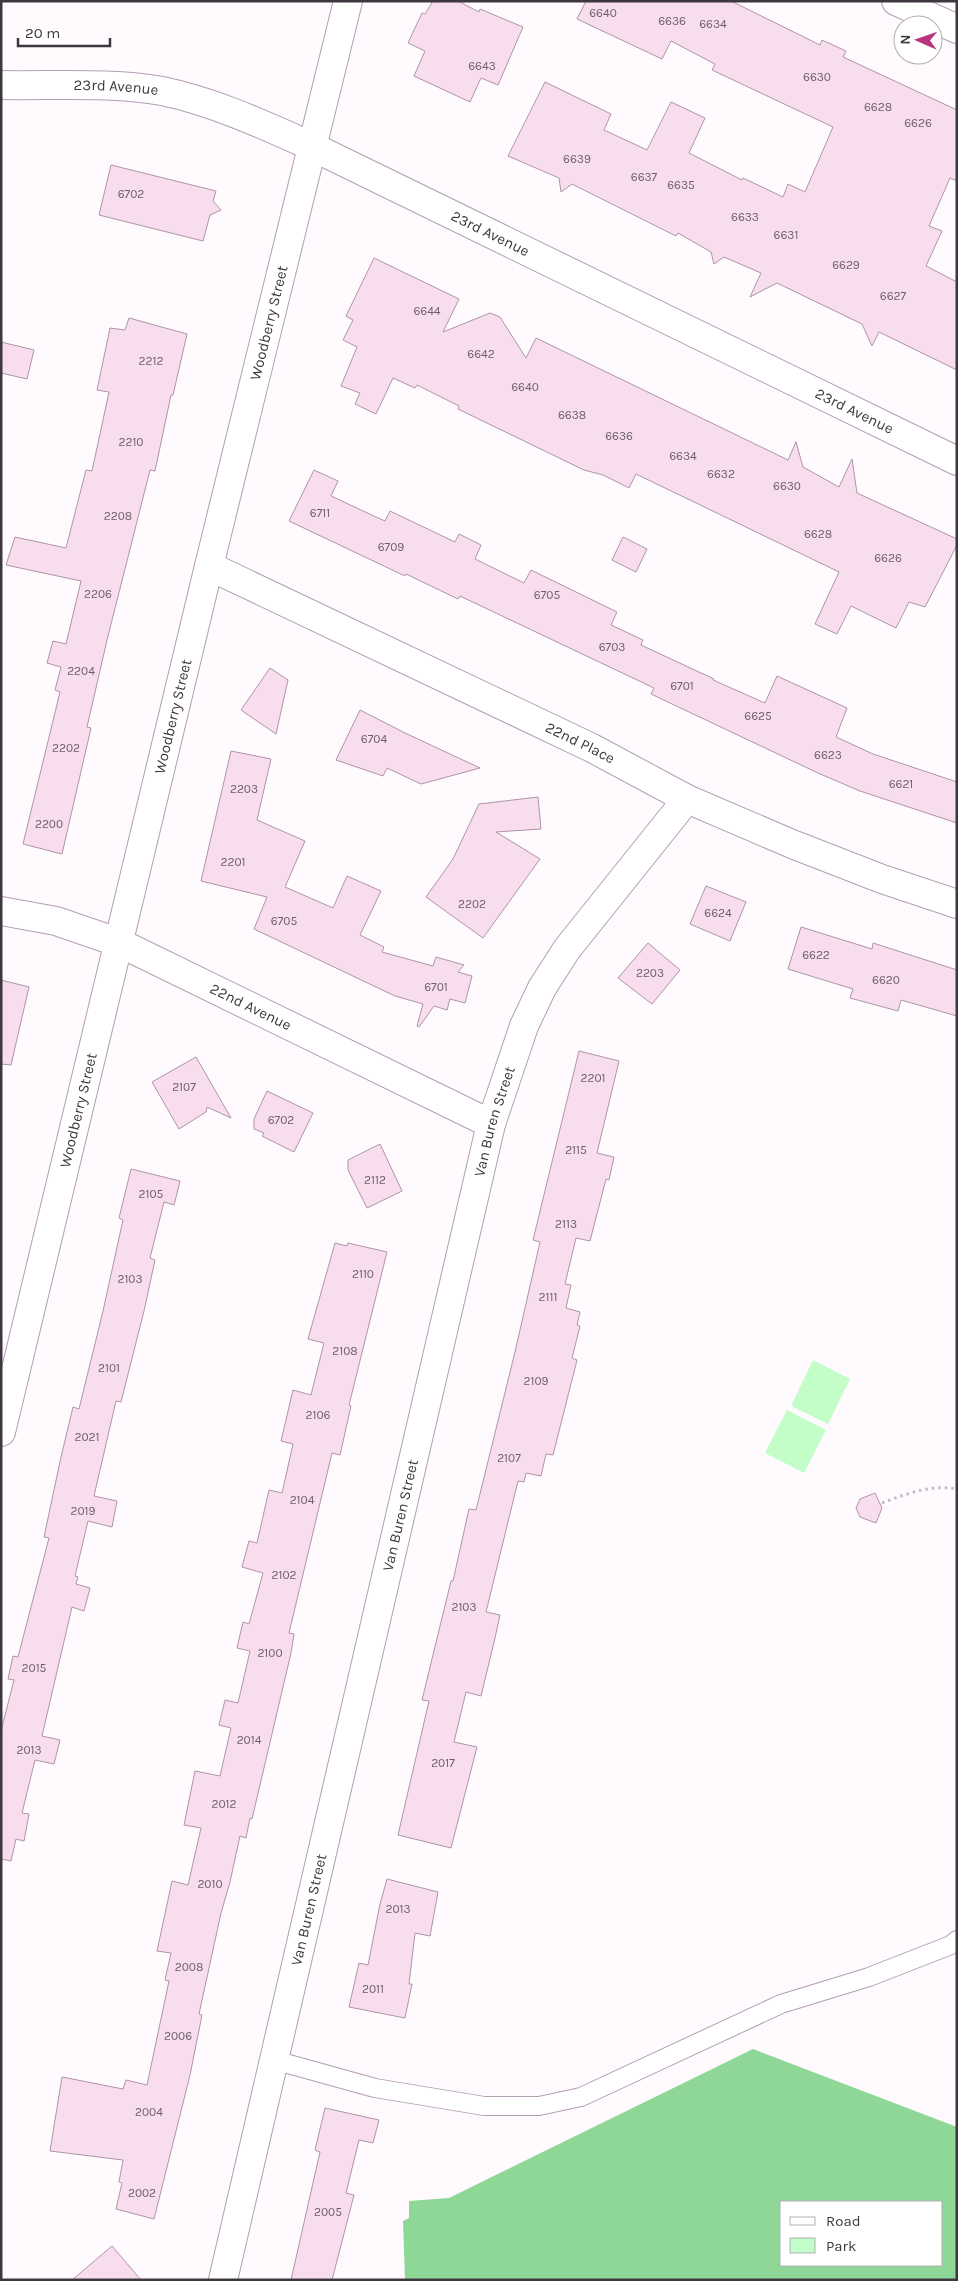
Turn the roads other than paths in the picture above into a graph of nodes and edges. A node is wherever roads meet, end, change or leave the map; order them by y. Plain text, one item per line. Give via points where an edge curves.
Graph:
1 (348, 1) edge
2 (896, 1) edge
3 (957, 29) edge
4 (1, 84) edge
5 (313, 147) junction
6 (957, 461) edge
7 (209, 566) junction
8 (687, 799) junction
9 (957, 904) edge
10 (1, 911) edge
11 (120, 943) junction
12 (491, 1124) junction
13 (1, 1432) edge
14 (957, 1940) edge
15 (274, 2060) junction
16 (223, 2280) edge

1 - 5 street, Woodberry Street
2 - 3 street
4 - 5 street, 23rd Avenue via 160,91 238,114
5 - 6 street, 23rd Avenue
5 - 7 street, Woodberry Street
7 - 8 street, 22nd Place via 592,748
7 - 11 street, Woodberry Street
8 - 9 street, 22nd Place via 882,879
8 - 12 street, Van Buren Street via 567,949 542,988 524,1026
10 - 11 street, 22nd Avenue via 56,921
11 - 12 street, 22nd Avenue
11 - 13 street, Woodberry Street
12 - 15 street, Van Buren Street
14 - 15 lane via 869,1977 781,2004 581,2097 539,2106 484,2106 375,2088
15 - 16 street, Van Buren Street

